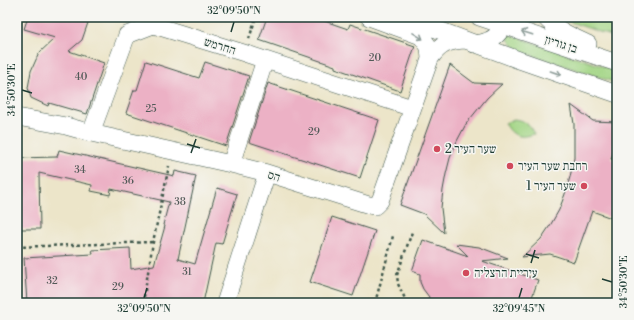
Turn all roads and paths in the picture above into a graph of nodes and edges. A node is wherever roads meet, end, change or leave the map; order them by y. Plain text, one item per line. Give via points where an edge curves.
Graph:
1 (256, 17) edge
2 (369, 17) edge
3 (404, 17) edge
4 (545, 17) edge
5 (611, 17) edge
6 (617, 19) edge
7 (496, 22) edge
8 (250, 33) dead end
9 (469, 42) junction
10 (430, 58) junction
11 (617, 59) edge
12 (265, 60) junction
13 (519, 60) junction
14 (617, 63) edge
15 (617, 94) edge
16 (412, 108) junction
17 (17, 117) edge
18 (91, 133) junction
19 (172, 150) junction
20 (231, 164) junction
21 (267, 173) junction
22 (412, 232) dead end
23 (393, 236) dead end
24 (153, 242) junction
25 (17, 247) edge
26 (143, 303) edge
27 (225, 303) edge
28 (375, 303) edge
29 (407, 303) edge

1 - 8 path
2 -> 10 street via 421,36 429,47
3 - 9 street
4 - 11 street via 565,33
5 - 6 path
7 - 9 street via 488,41
7 - 13 street via 500,44
14 -> 7 street, בן גוריון
9 - 10 street via 452,40 436,50
9 - 13 street
10 - 16 street, הס
12 - 16 street, החרמש
12 - 18 street, החרמש via 153,25 128,35
12 - 20 street
13 -> 15 street
16 - 21 street, הס via 380,201 375,206
17 - 18 street, הס
18 - 19 street, הס
19 - 20 street, הס
19 - 24 path
20 - 21 street, הס
21 - 27 street
22 - 29 path via 397,275 398,284
23 - 28 path
24 - 25 path
24 - 26 path

